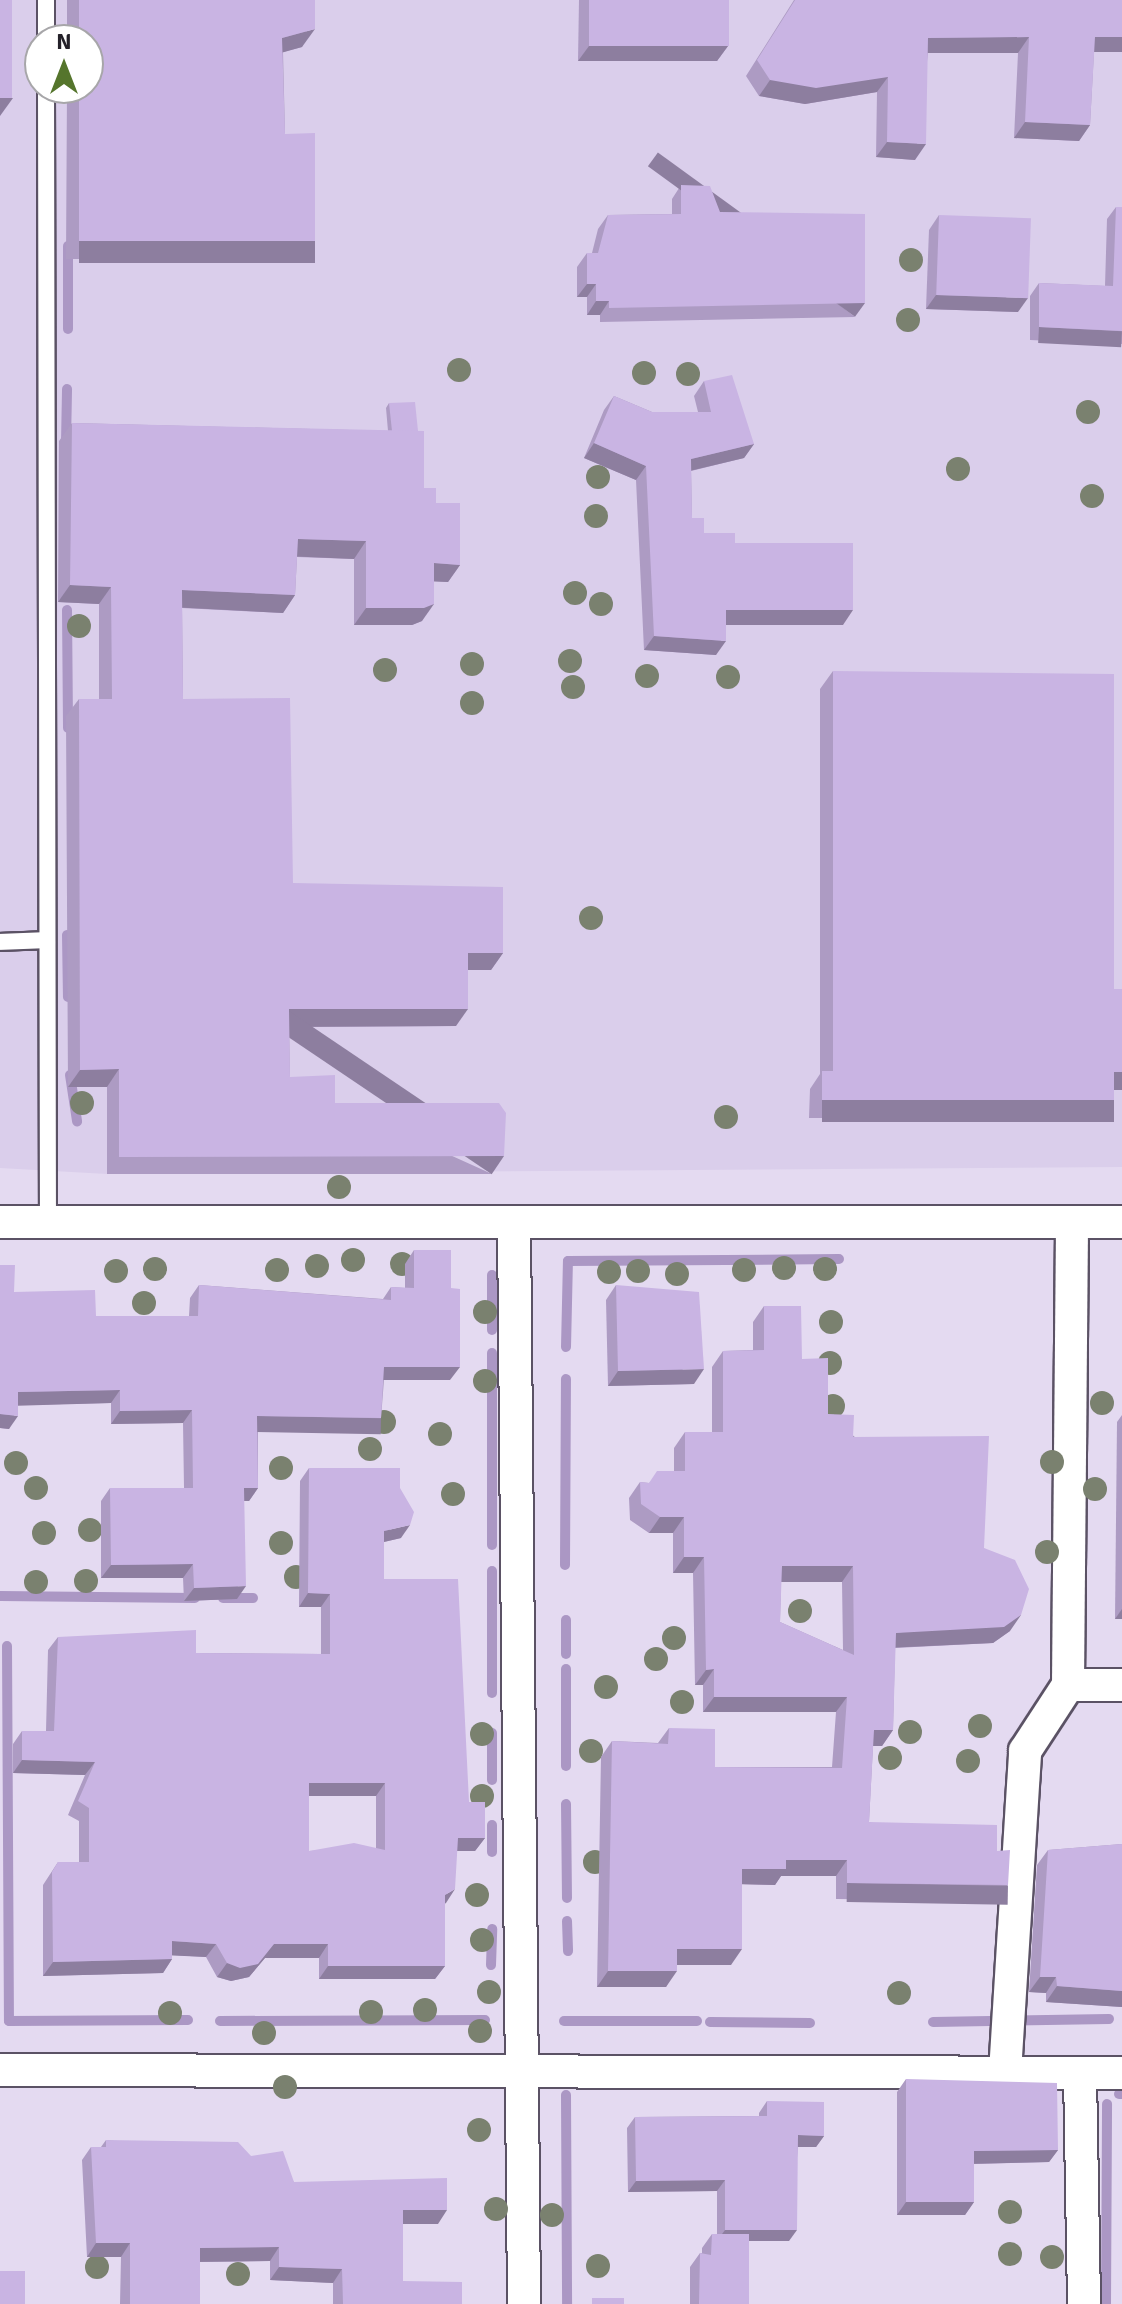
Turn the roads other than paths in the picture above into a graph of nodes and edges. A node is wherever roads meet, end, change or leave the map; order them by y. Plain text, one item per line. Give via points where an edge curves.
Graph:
1 (46, 0) edge
2 (46, 24) edge
3 (46, 104) edge
4 (47, 940) junction
5 (0, 942) edge
6 (0, 1222) edge
7 (48, 1222) junction
8 (1072, 1222) junction
9 (1122, 1222) edge
10 (514, 1223) junction
11 (1068, 1685) junction
12 (1122, 1685) edge
13 (0, 2070) edge
14 (521, 2072) junction
15 (1005, 2072) junction
16 (1080, 2073) junction
17 (1122, 2073) edge
18 (524, 2304) edge
19 (1084, 2304) edge

1 - 2 lane
3 - 4 lane
4 - 5 lane
4 - 7 lane
6 - 7 street
7 - 10 street
8 - 9 street
8 - 10 street
8 - 11 street
10 - 14 street
11 - 12 street
11 - 15 street via 1025,1751
13 - 14 street
14 - 15 street
14 - 18 street
15 - 16 street
16 - 17 street
16 - 19 street

